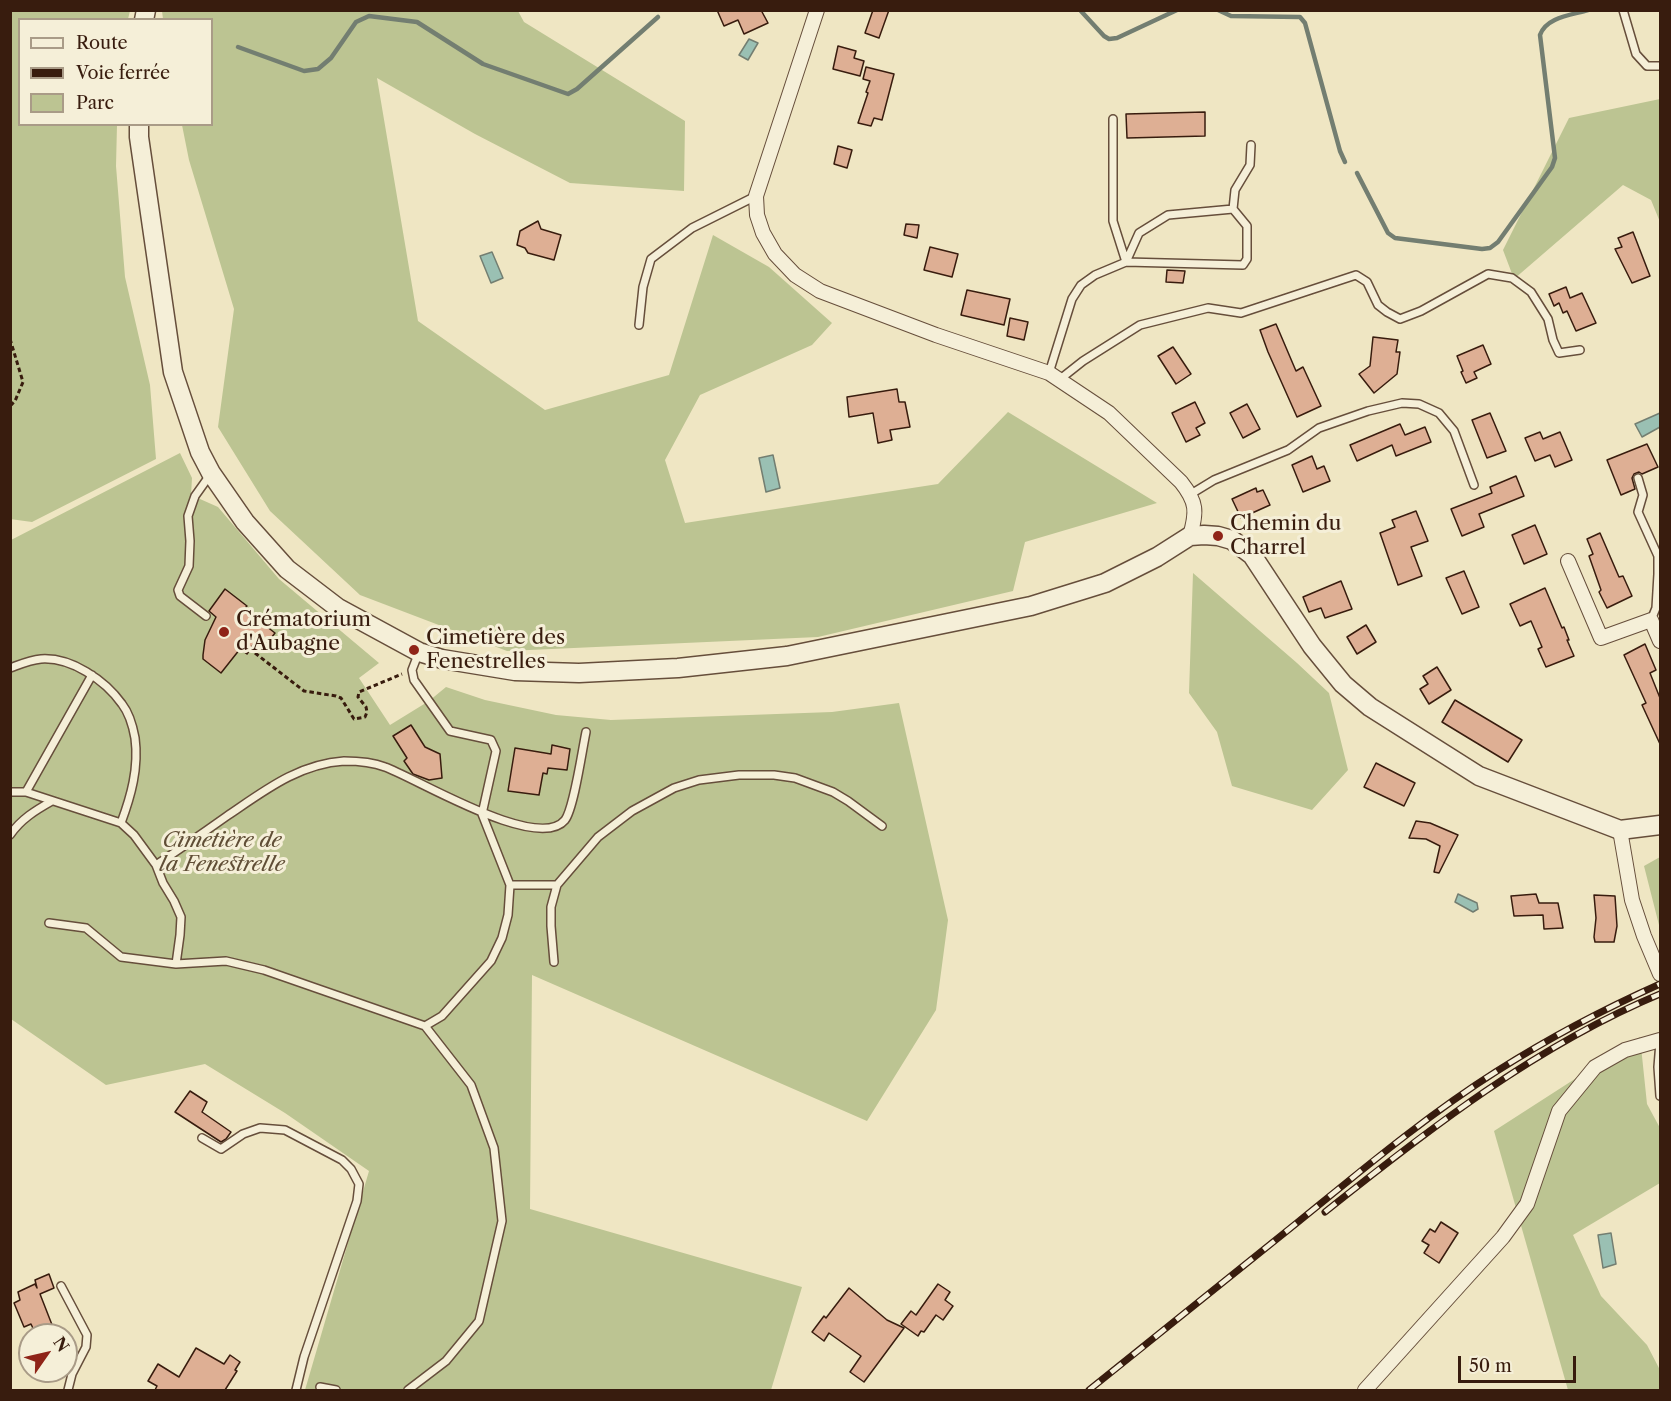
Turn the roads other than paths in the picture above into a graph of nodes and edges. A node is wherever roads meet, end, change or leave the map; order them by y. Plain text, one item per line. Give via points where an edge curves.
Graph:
1 (817, 10) edge
2 (1623, 10) edge
3 (1660, 66) edge
4 (1113, 119) dead end
5 (139, 126) edge
6 (1251, 145) dead end
7 (756, 196) junction
8 (1233, 210) junction
9 (1126, 261) junction
10 (639, 325) dead end
11 (1580, 350) dead end
12 (1054, 376) junction
13 (211, 473) junction
14 (1638, 478) dead end
15 (1474, 485) dead end
16 (1191, 494) junction
17 (1190, 536) junction
18 (1568, 561) dead end
19 (206, 616) dead end
20 (1652, 620) junction
21 (1660, 641) edge
22 (420, 652) junction
23 (10, 668) edge
24 (92, 675) junction
25 (586, 732) dead end
26 (10, 792) edge
27 (26, 792) junction
28 (52, 801) junction
29 (482, 814) junction
30 (121, 823) junction
31 (1660, 825) edge
32 (882, 826) dead end
33 (1620, 830) junction
34 (10, 835) edge
35 (156, 865) junction
36 (510, 885) junction
37 (557, 885) junction
38 (49, 922) dead end
39 (555, 962) dead end
40 (176, 964) junction
41 (1660, 974) edge
42 (425, 1026) junction
43 (1660, 1041) edge
44 (1660, 1096) edge
45 (202, 1138) dead end
46 (61, 1286) dead end
47 (320, 1387) dead end
48 (68, 1390) edge
49 (296, 1390) edge
50 (336, 1390) edge
51 (408, 1390) edge
52 (1365, 1390) edge

1 - 7 street
2 - 3 lane via 1636,54 1647,66
4 - 9 lane via 1113,221
5 - 13 street via 172,372
6 - 8 lane via 1250,165 1235,190
7 - 10 lane via 692,228 651,259
7 - 12 street via 757,215 775,254 795,275 820,291
8 - 9 lane via 1168,215 1139,233
8 - 9 lane via 1247,226 1243,265
9 - 12 lane via 1095,275 1081,285 1072,299
11 - 12 lane via 1559,353 1548,319 1531,292 1512,278 1488,274 1400,319 1378,305 1367,282 1356,275 1241,313 1208,308 1140,325
12 - 16 street via 1109,413
13 - 19 lane via 195,496 188,516 189,566 178,590 180,596
13 - 22 street via 244,522 287,569 338,608
14 - 20 lane via 1643,495 1638,512 1658,556
15 - 16 lane via 1454,431 1439,413 1419,404 1402,403 1319,428 1288,450 1214,480
16 - 17 street via 1196,510
17 - 22 street via 1105,583 1031,606 787,656 678,668 579,673 515,671
17 - 33 street via 1232,540 1252,555 1312,646 1343,684 1370,707 1479,776
18 - 20 street via 1601,638
20 - 21 street
22 - 29 lane via 412,669 414,680 450,731 491,740 496,751
23 - 24 lane via 43,659 62,661
24 - 27 lane
24 - 30 lane via 124,705 135,737 134,783
25 - 29 lane via 571,806 564,822 536,829
26 - 27 lane
27 - 28 lane
28 - 30 lane
28 - 34 lane via 29,815
29 - 35 lane via 385,767 367,762 328,763 310,767 272,786
29 - 36 lane
30 - 35 lane
31 - 33 street
32 - 37 lane via 833,792 795,778 757,774 699,780 674,788 632,811 598,837
33 - 41 street via 1632,900
35 - 40 lane via 181,917
36 - 37 lane
36 - 42 lane via 508,915 491,961 442,1016
37 - 39 lane via 551,907
38 - 40 lane via 86,928 121,957
40 - 42 lane via 226,961 264,970
42 - 51 lane via 471,1085 494,1148 502,1221 478,1321 446,1361
43 - 44 lane
43 - 52 street via 1625,1050 1595,1067 1559,1111 1527,1204 1503,1237
45 - 49 lane via 221,1149 260,1128 285,1130 342,1160 359,1184 357,1201
46 - 48 lane via 87,1335
47 - 50 lane

